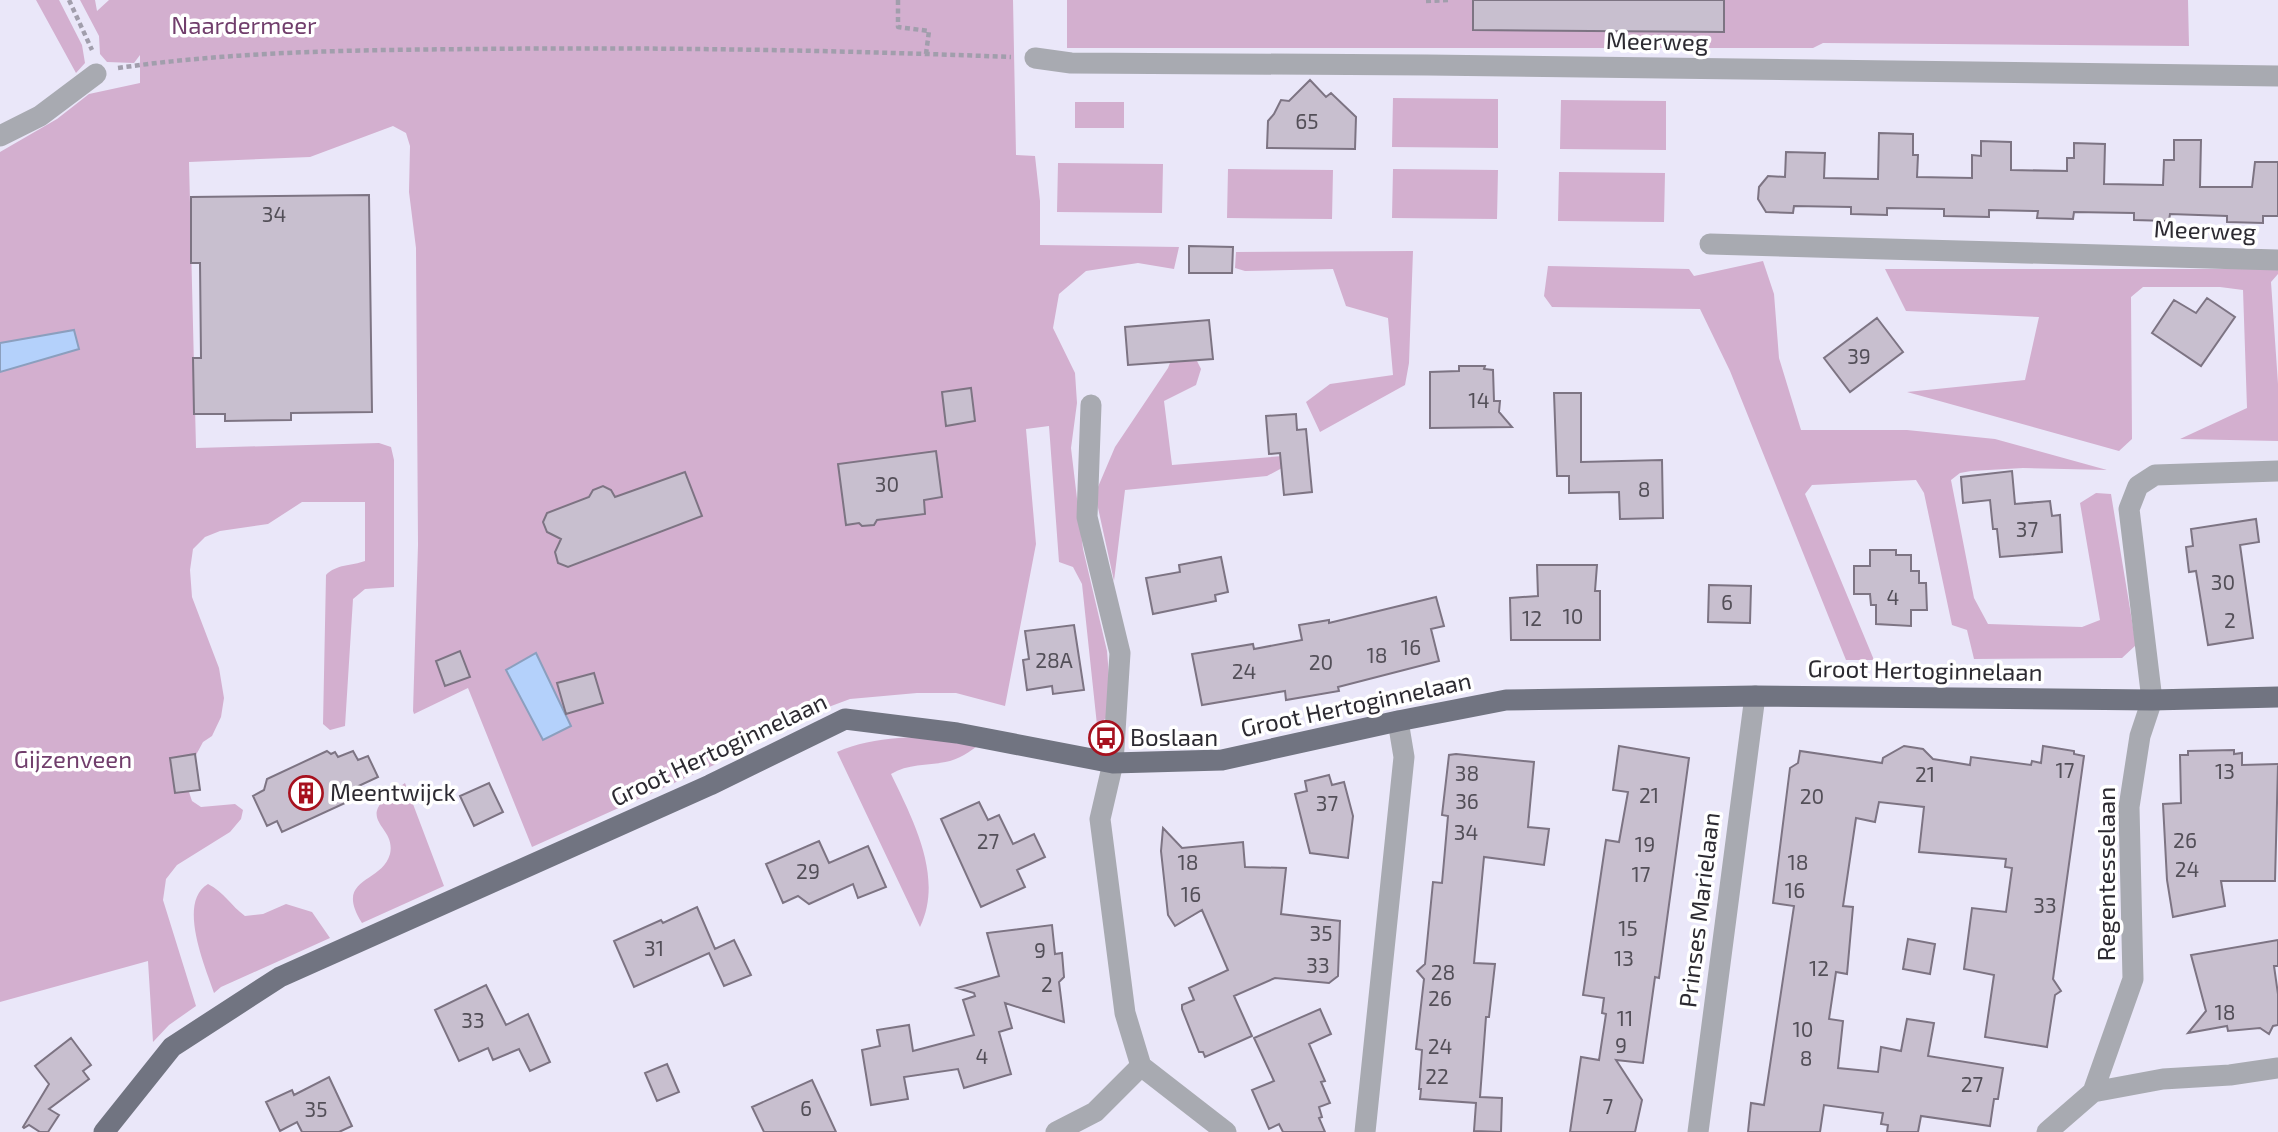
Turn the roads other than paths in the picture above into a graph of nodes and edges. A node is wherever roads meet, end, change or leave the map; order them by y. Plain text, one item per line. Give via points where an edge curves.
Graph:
1 (1035, 58) road end
2 (96, 74) road end
3 (2278, 76) edge
4 (0, 136) edge
5 (1710, 244) dead end
6 (2278, 260) edge
7 (1091, 405) dead end
8 (2278, 471) edge
9 (1755, 695) junction
10 (2278, 696) edge
11 (2152, 700) junction
12 (1398, 720) junction
13 (1113, 763) junction
14 (1141, 1066) junction
15 (2278, 1068) edge
16 (2093, 1093) junction
17 (104, 1132) edge
18 (1056, 1132) edge
19 (1226, 1132) edge
20 (1365, 1132) edge
21 (1698, 1132) edge
22 (2047, 1132) edge

1 - 3 street, Meerweg via 1071,63
2 - 4 street via 40,116
5 - 6 street, Meerweg
7 - 13 street via 1087,517 1120,653
8 - 11 street, Regentesselaan via 2155,475 2138,486 2129,509
9 - 11 main road, Groot Hertoginnelaan
9 - 12 main road, Groot Hertoginnelaan via 1506,700
9 - 21 street, Prinses Marielaan
10 - 11 main road, Groot Hertoginnelaan
11 - 16 street, Regentesselaan via 2140,736 2129,807 2133,979
12 - 13 main road, Groot Hertoginnelaan via 1222,761
12 - 20 street via 1404,757
13 - 14 street via 1100,819 1125,1013
13 - 17 main road, Groot Hertoginnelaan via 957,733 845,719 710,785 280,977 172,1047
14 - 18 street via 1096,1112
14 - 19 street
15 - 16 street via 2163,1080
16 - 22 street

